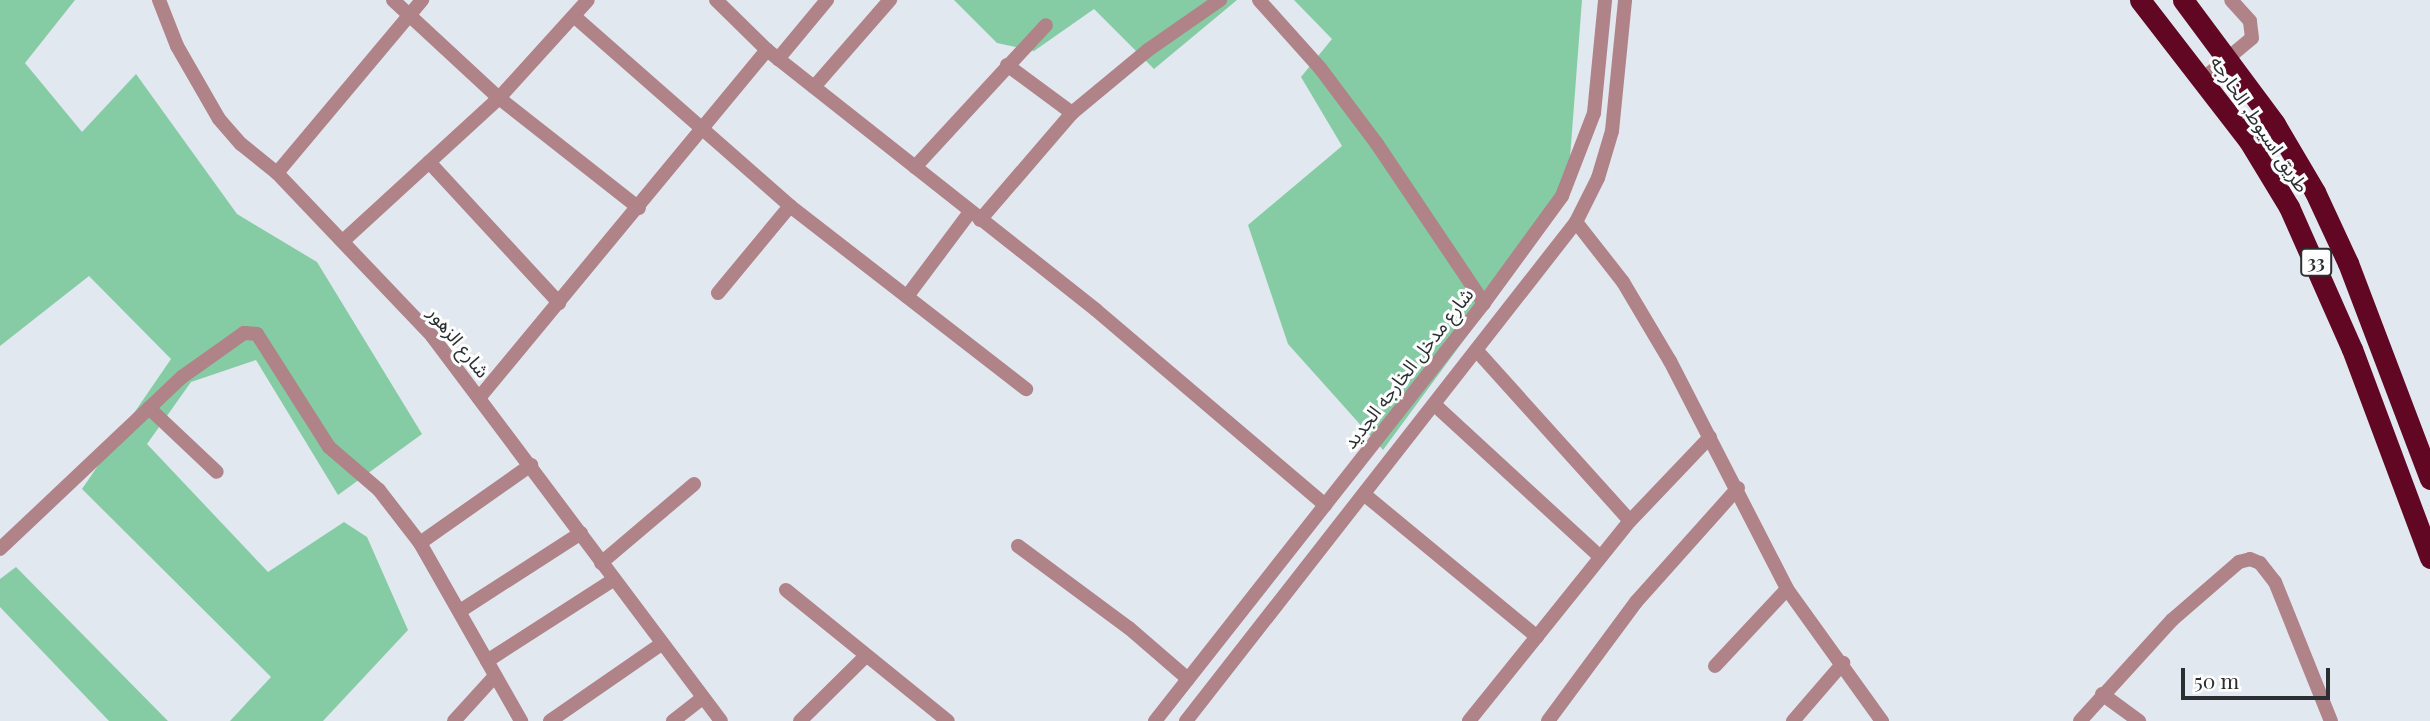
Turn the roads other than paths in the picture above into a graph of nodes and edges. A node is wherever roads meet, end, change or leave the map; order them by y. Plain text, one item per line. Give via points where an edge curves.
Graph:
1 (159, 0) edge
2 (393, 0) edge
3 (422, 0) edge
4 (587, 0) edge
5 (716, 0) edge
6 (827, 0) edge
7 (890, 0) edge
8 (1220, 0) edge
9 (1259, 0) edge
10 (1605, 0) edge
11 (1625, 0) edge
12 (2140, 0) edge
13 (2183, 0) edge
14 (2231, 0) edge
15 (408, 15) junction
16 (575, 17) junction
17 (1046, 25) dead end
18 (773, 55) junction
19 (2230, 60) junction
20 (1007, 65) junction
21 (2204, 78) junction
22 (814, 87) junction
23 (499, 98) junction
24 (1072, 113) junction
25 (702, 128) junction
26 (429, 162) junction
27 (915, 167) junction
28 (277, 173) junction
29 (790, 206) junction
30 (639, 208) junction
31 (975, 216) junction
32 (1576, 222) junction
33 (342, 240) junction
34 (718, 293) dead end
35 (908, 295) junction
36 (559, 303) junction
37 (1484, 303) junction
38 (1478, 352) junction
39 (1026, 388) dead end
40 (479, 398) junction
41 (1436, 406) junction
42 (149, 408) junction
43 (1710, 438) junction
44 (531, 466) junction
45 (217, 472) dead end
46 (2430, 478) edge
47 (694, 484) dead end
48 (1738, 488) junction
49 (1365, 495) junction
50 (1325, 505) junction
51 (1630, 521) junction
52 (581, 533) junction
53 (420, 543) junction
54 (1018, 546) dead end
55 (0, 549) edge
56 (1600, 557) junction
57 (2430, 558) edge
58 (601, 563) junction
59 (613, 580) junction
60 (1787, 589) junction
61 (786, 590) dead end
62 (460, 611) junction
63 (1537, 637) junction
64 (661, 644) junction
65 (865, 657) junction
66 (487, 661) junction
67 (1843, 663) junction
68 (1715, 666) dead end
69 (495, 676) junction
70 (1188, 678) junction
71 (2102, 694) junction
72 (702, 698) junction
73 (454, 721) edge
74 (521, 721) edge
75 (550, 721) edge
76 (673, 721) edge
77 (721, 721) edge
78 (800, 721) edge
79 (948, 721) edge
80 (1155, 721) edge
81 (1186, 721) edge
82 (1469, 721) edge
83 (1548, 721) edge
84 (1793, 721) edge
85 (1882, 721) edge
86 (2080, 721) edge
87 (2139, 721) edge
88 (2331, 721) edge

1 - 28 street, شارع الزهور via 177,46 219,119
2 - 15 street
3 - 15 street
4 - 16 street
5 - 18 street
6 - 18 street
7 - 22 street
8 - 24 street via 1148,50
9 - 37 street via 1320,68 1377,144
10 - 37 street, شارع مدخل الخارجه الجديد via 1594,113 1576,170 1545,221
11 - 32 street via 1612,131 1598,178
12 - 21 highway, طريق اسيوط, الخارجه / 33
13 - 19 highway, طريق اسيوط, الخارجه / 33
14 - 19 street via 2252,30 2247,47
15 - 23 street
15 - 28 street
16 - 23 street
16 - 25 street
17 - 20 street
18 - 22 street
18 - 25 street
19 - 21 street
19 - 46 highway, طريق اسيوط, الخارجه / 33 via 2315,192 2348,263
20 - 24 street
20 - 27 street
21 - 57 highway, طريق اسيوط, الخارجه / 33 via 2269,174 2323,277
22 - 27 street
23 - 26 street
23 - 30 street
24 - 31 street
25 - 29 street
25 - 30 street
26 - 33 street
26 - 36 street
27 - 31 street
28 - 33 street, شارع الزهور
29 - 34 street
29 - 35 street
30 - 36 street
31 - 35 street
31 - 50 street via 1180,379
32 - 38 street
32 - 43 street via 1622,282
33 - 40 street, شارع الزهور via 432,337
35 - 39 street
36 - 40 street
37 - 50 street, شارع مدخل الخارجه الجديد
38 - 41 street
38 - 51 street
40 - 44 street, شارع الزهور
41 - 49 street
41 - 56 street
42 - 45 street
42 - 53 street via 213,352 244,333 257,334 329,447 379,489
42 - 55 street
43 - 48 street
43 - 51 street
44 - 52 street, شارع الزهور
44 - 53 street
47 - 58 street
48 - 60 street
48 - 83 street via 1643,594
49 - 63 street
49 - 81 street
50 - 70 street, شارع مدخل الخارجه الجديد
51 - 56 street
52 - 58 street, شارع الزهور
52 - 62 street
53 - 62 street
54 - 70 street
56 - 63 street
58 - 59 street, شارع الزهور
59 - 64 street, شارع الزهور
59 - 66 street
60 - 67 street
60 - 68 street
61 - 65 street
62 - 66 street
63 - 82 street
64 - 72 street, شارع الزهور
64 - 75 street
65 - 78 street
65 - 79 street
66 - 69 street
67 - 84 street
67 - 85 street
69 - 73 street
69 - 74 street
70 - 80 street, شارع مدخل الخارجه الجديد
71 - 86 street
71 - 87 street
71 - 88 street via 2172,620 2239,562 2250,559 2260,563 2274,582
72 - 76 street
72 - 77 street, شارع الزهور

